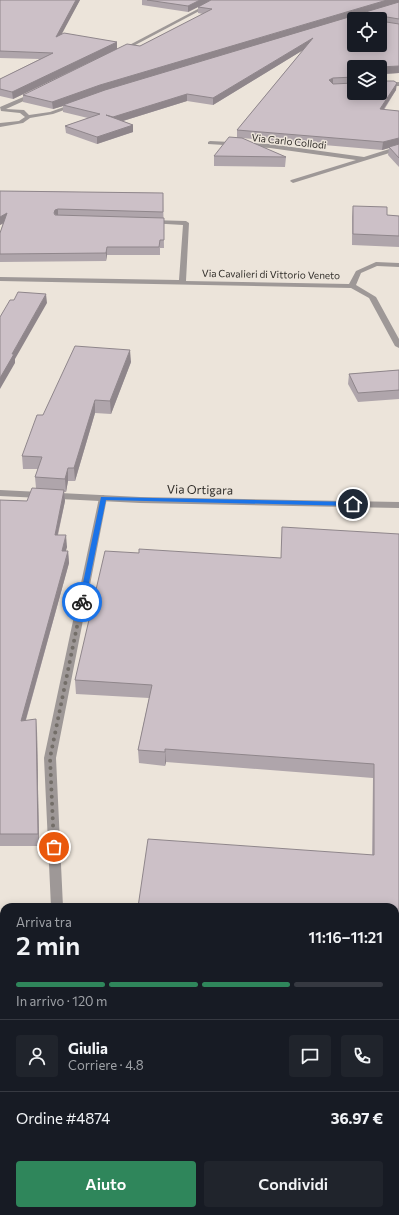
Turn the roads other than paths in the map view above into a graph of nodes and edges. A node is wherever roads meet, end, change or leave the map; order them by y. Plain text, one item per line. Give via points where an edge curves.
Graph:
1 (218, 0) edge
2 (113, 55) edge
3 (399, 84) edge
4 (387, 85) edge
5 (81, 102) edge
6 (0, 109) edge
7 (17, 110) junction
8 (28, 117) junction
9 (0, 125) edge
10 (210, 143) dead end
11 (399, 148) edge
12 (365, 159) junction
13 (294, 181) dead end
14 (141, 222) edge
15 (399, 265) edge
16 (0, 279) edge
17 (182, 282) junction
18 (352, 286) junction
19 (399, 346) edge
20 (0, 493) edge
21 (103, 498) junction
22 (399, 505) edge
23 (57, 903) edge

1 - 2 street
3 - 4 street
5 - 8 street via 51,113
6 - 7 street
6 - 7 street via 39,92
7 - 8 street
8 - 9 street via 21,122
10 - 12 street, Via Carlo Collodi via 270,146
11 - 12 street, Via Carlo Collodi
12 - 13 street, Via Carlo Collodi
14 - 17 street via 186,223
15 - 18 street via 376,264 358,272
16 - 17 street, Via Cavalieri di Vittorio Veneto
17 - 18 street, Via Cavalieri di Vittorio Veneto
18 - 19 street, Via Cavalieri di Vittorio Veneto via 372,297
20 - 21 street, Via Ortigara
21 - 22 street, Via Ortigara
21 - 23 street via 50,758

